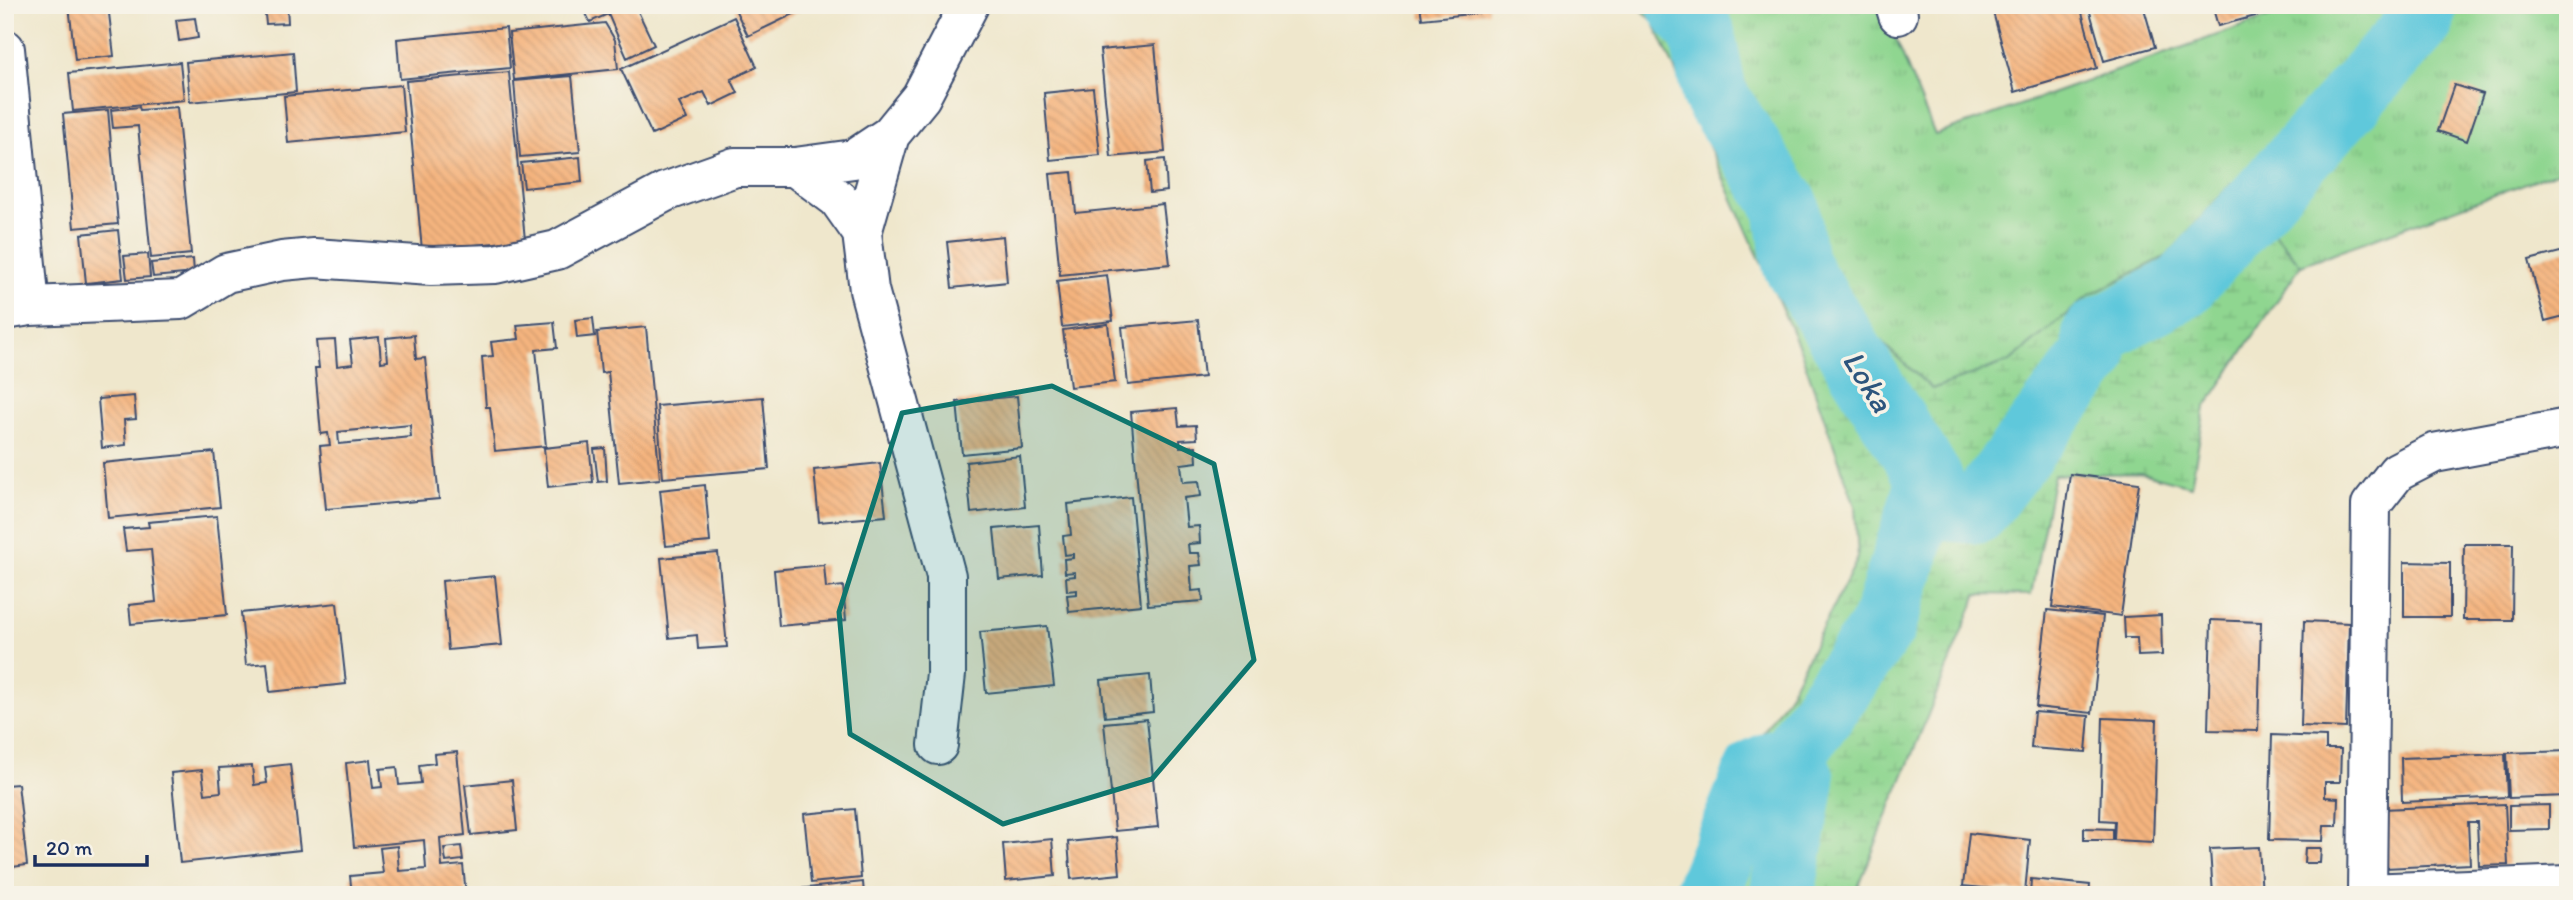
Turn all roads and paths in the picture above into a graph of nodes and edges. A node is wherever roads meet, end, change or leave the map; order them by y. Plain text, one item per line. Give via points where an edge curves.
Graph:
1 (970, 5) edge
2 (5, 49) edge
3 (890, 135) junction
4 (795, 167) junction
5 (862, 233) junction
6 (18, 308) edge
7 (2568, 428) edge
8 (938, 745) dead end
9 (2568, 885) edge
10 (2367, 894) edge

1 - 3 street via 921,97
2 - 6 street
3 - 4 street via 854,159
3 - 5 street
4 - 5 street via 838,199
4 - 6 street via 735,167 665,192 557,250 495,264 431,266 314,258 226,273 181,300
5 - 8 street via 869,290 946,576 946,674
7 - 10 street via 2434,453 2397,472 2371,505
9 - 10 street

